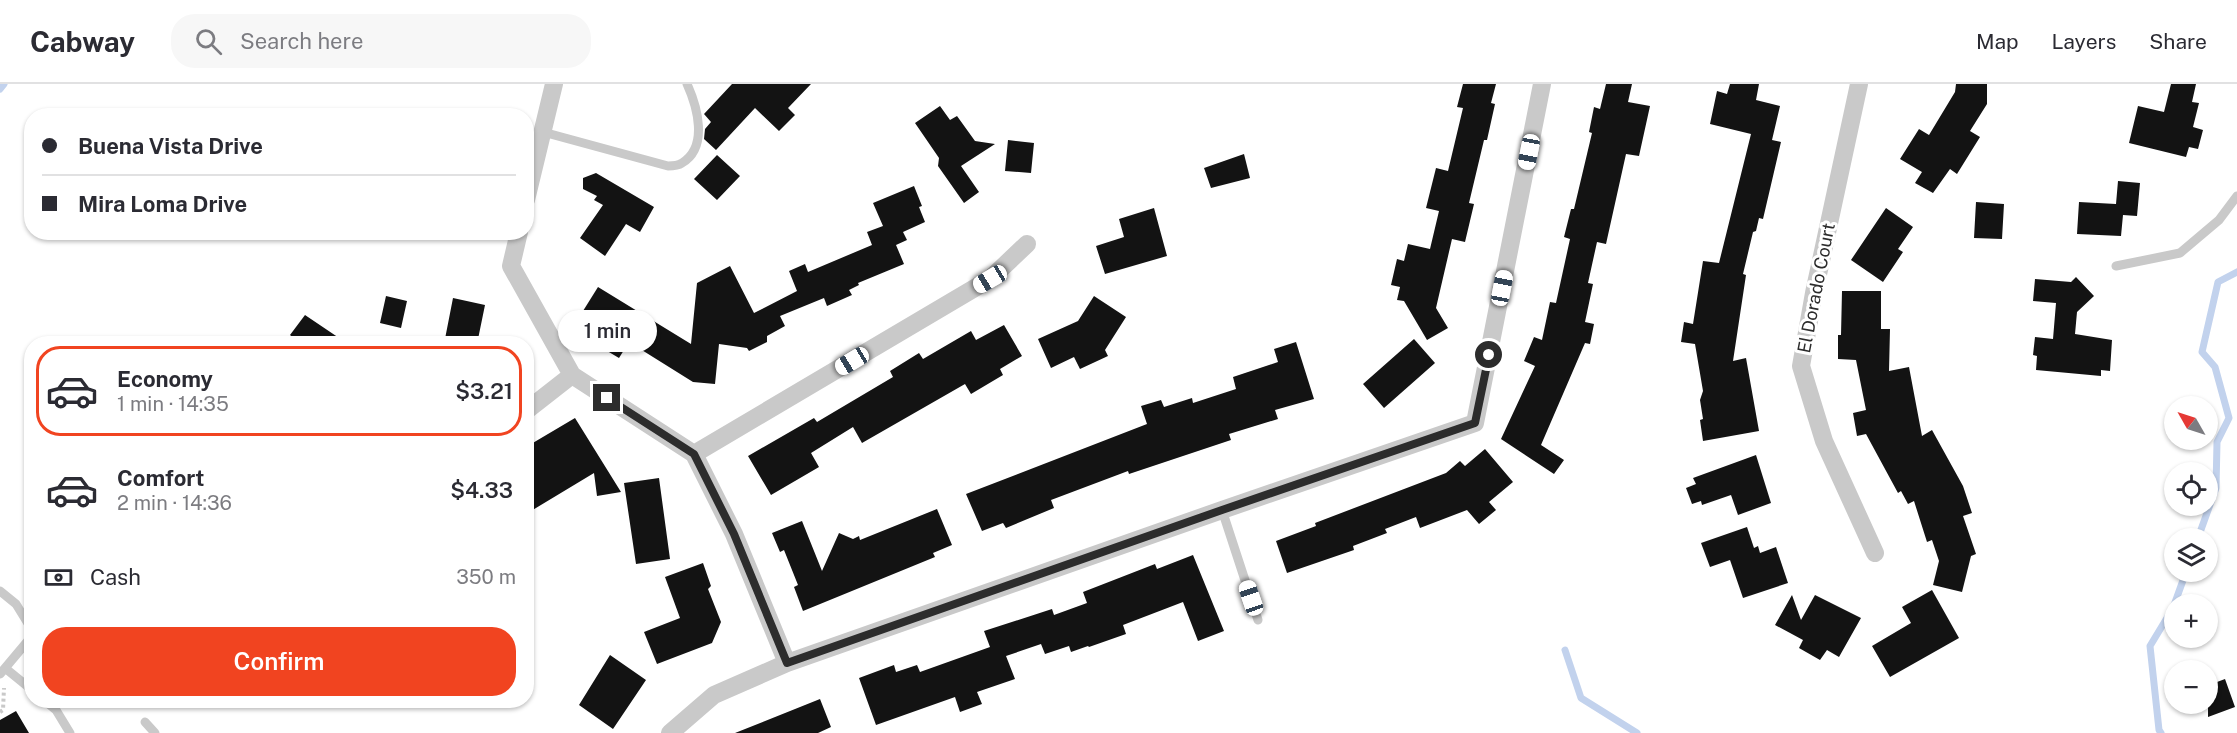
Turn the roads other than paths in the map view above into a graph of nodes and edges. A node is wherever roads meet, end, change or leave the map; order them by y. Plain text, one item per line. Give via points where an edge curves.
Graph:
1 (554, 84) edge
2 (687, 84) edge
3 (1542, 84) edge
4 (1859, 84) edge
5 (543, 132) junction
6 (534, 168) edge
7 (2237, 196) edge
8 (517, 240) edge
9 (1027, 244) dead end
10 (2116, 266) dead end
11 (572, 375) junction
12 (534, 405) edge
13 (694, 454) junction
14 (1222, 510) junction
15 (1875, 553) dead end
16 (0, 591) edge
17 (24, 617) edge
18 (1258, 620) dead end
19 (24, 645) edge
20 (787, 663) junction
21 (2, 671) edge
22 (24, 685) edge
23 (54, 708) edge
24 (145, 722) dead end
25 (70, 733) edge
26 (155, 733) edge
27 (670, 733) edge

1 - 5 street
2 - 5 lane via 699,124 697,144 681,164 668,166
3 - 14 street via 1475,423
4 - 15 street, El Dorado Court via 1801,366 1824,441
5 - 6 street
7 - 10 lane via 2219,220 2180,253
8 - 11 street via 511,266
9 - 13 street via 990,279
11 - 12 street
11 - 13 street
13 - 20 street via 734,534
14 - 18 lane
14 - 20 street
16 - 17 lane
19 - 21 lane
20 - 27 street via 714,695
21 - 22 lane
23 - 25 lane
24 - 26 lane

